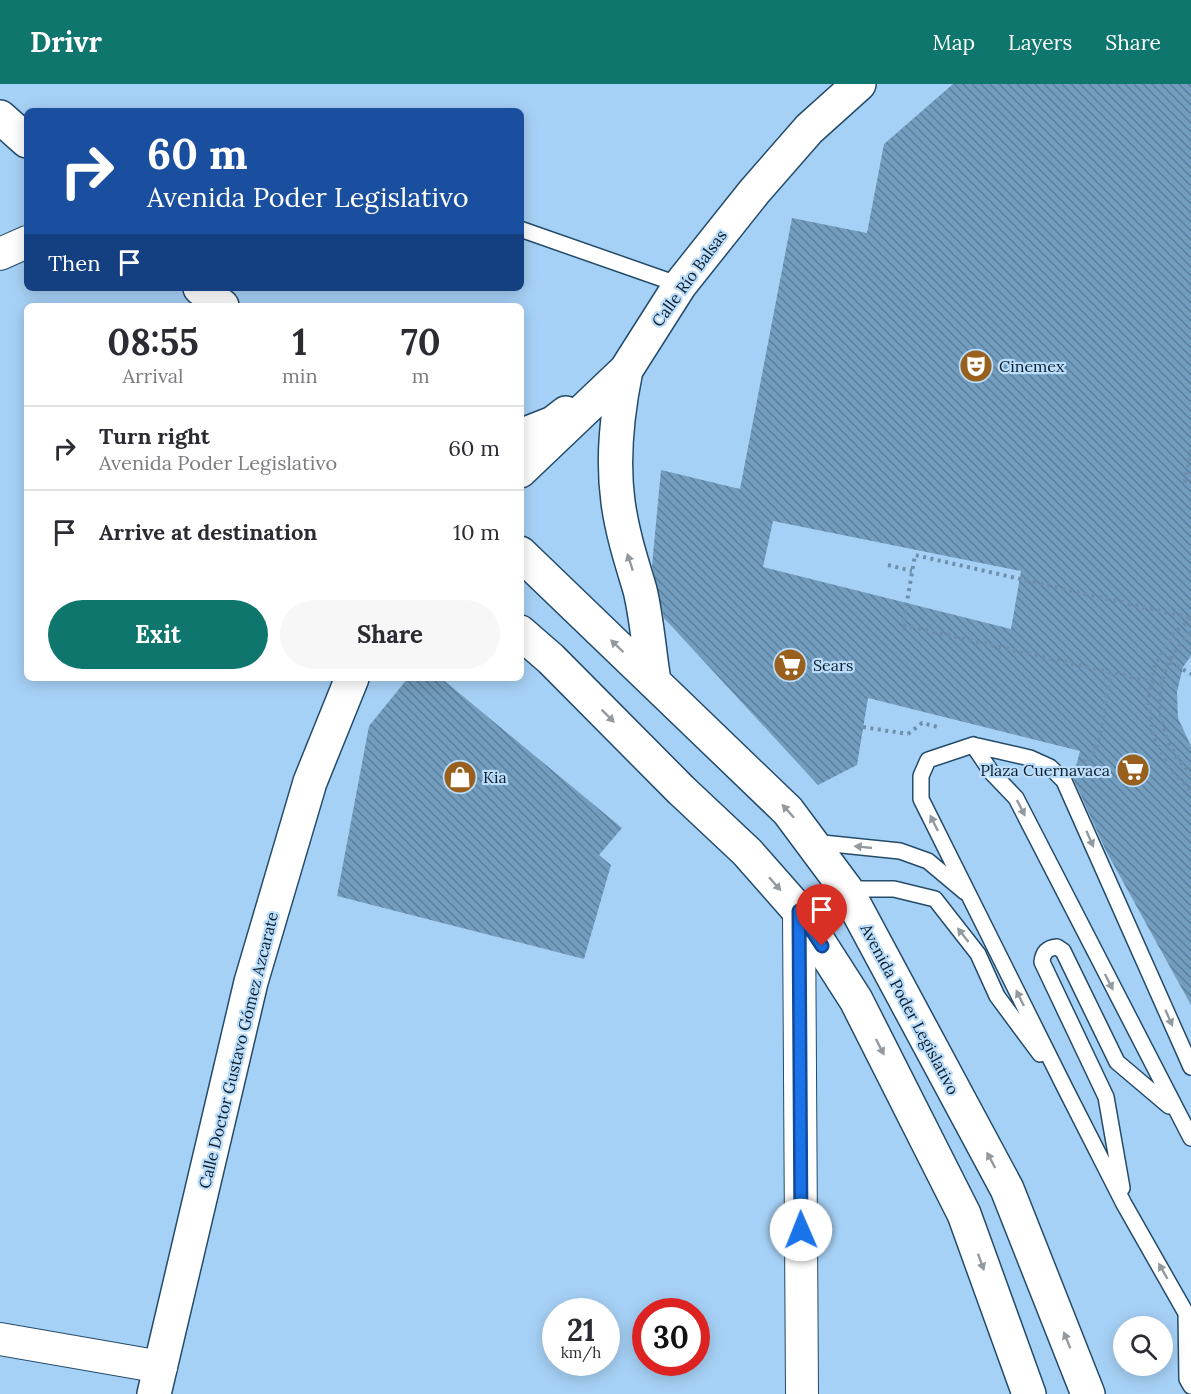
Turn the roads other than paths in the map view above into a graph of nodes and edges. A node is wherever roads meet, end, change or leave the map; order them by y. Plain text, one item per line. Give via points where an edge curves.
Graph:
1 (859, 84) edge
2 (0, 117) edge
3 (24, 138) edge
4 (524, 230) edge
5 (24, 243) edge
6 (0, 254) edge
7 (680, 285) junction
8 (204, 291) edge
9 (218, 303) edge
10 (626, 370) junction
11 (524, 434) edge
12 (524, 467) edge
13 (524, 557) edge
14 (524, 635) edge
15 (351, 681) edge
16 (654, 681) junction
17 (974, 745) junction
18 (812, 842) junction
19 (846, 889) junction
20 (969, 896) junction
21 (799, 911) junction
22 (1191, 1067) edge
23 (1065, 1088) junction
24 (1176, 1111) junction
25 (1191, 1138) edge
26 (1007, 1189) junction
27 (1124, 1204) junction
28 (964, 1214) junction
29 (1188, 1317) edge
30 (0, 1340) edge
31 (157, 1381) edge
32 (1191, 1386) edge
33 (802, 1394) edge
34 (1029, 1394) edge
35 (1088, 1394) edge

1 - 7 street, Calle Río Balsas via 810,129 753,192
2 - 3 street
4 - 7 lane
5 - 6 street
7 - 10 street, Calle Río Balsas
8 - 9 street
10 - 11 street via 553,423
10 - 12 street, Calle Río Balsas
16 -> 10 street via 640,592 626,547 618,501 617,415
16 -> 13 street, Avenida Poder Legislativo
14 -> 21 street via 747,852
15 - 31 street, Calle Doctor Gustavo Gómez Azcarate via 310,782 251,982
18 -> 16 street, Avenida Poder Legislativo via 788,811
20 -> 17 lane via 921,798 921,776 928,760
17 -> 22 lane via 1030,758 1050,767 1064,781
17 -> 24 lane via 992,773 1016,798
18 - 19 street, Avenida Poder Legislativo
20 -> 18 lane via 928,861 900,850
23 -> 19 lane via 997,996 978,954 935,899 894,889
26 -> 19 street, Avenida Poder Legislativo
23 -> 20 lane
21 -> 28 street via 856,1000
21 - 33 street
23 - 27 lane
24 - 25 lane
24 - 27 lane via 1117,1062 1064,951 1048,948 1042,962 1106,1097
26 - 28 street
35 -> 26 street, Avenida Poder Legislativo
29 -> 27 lane
28 -> 34 street
29 - 32 lane via 1187,1379
30 - 31 street

